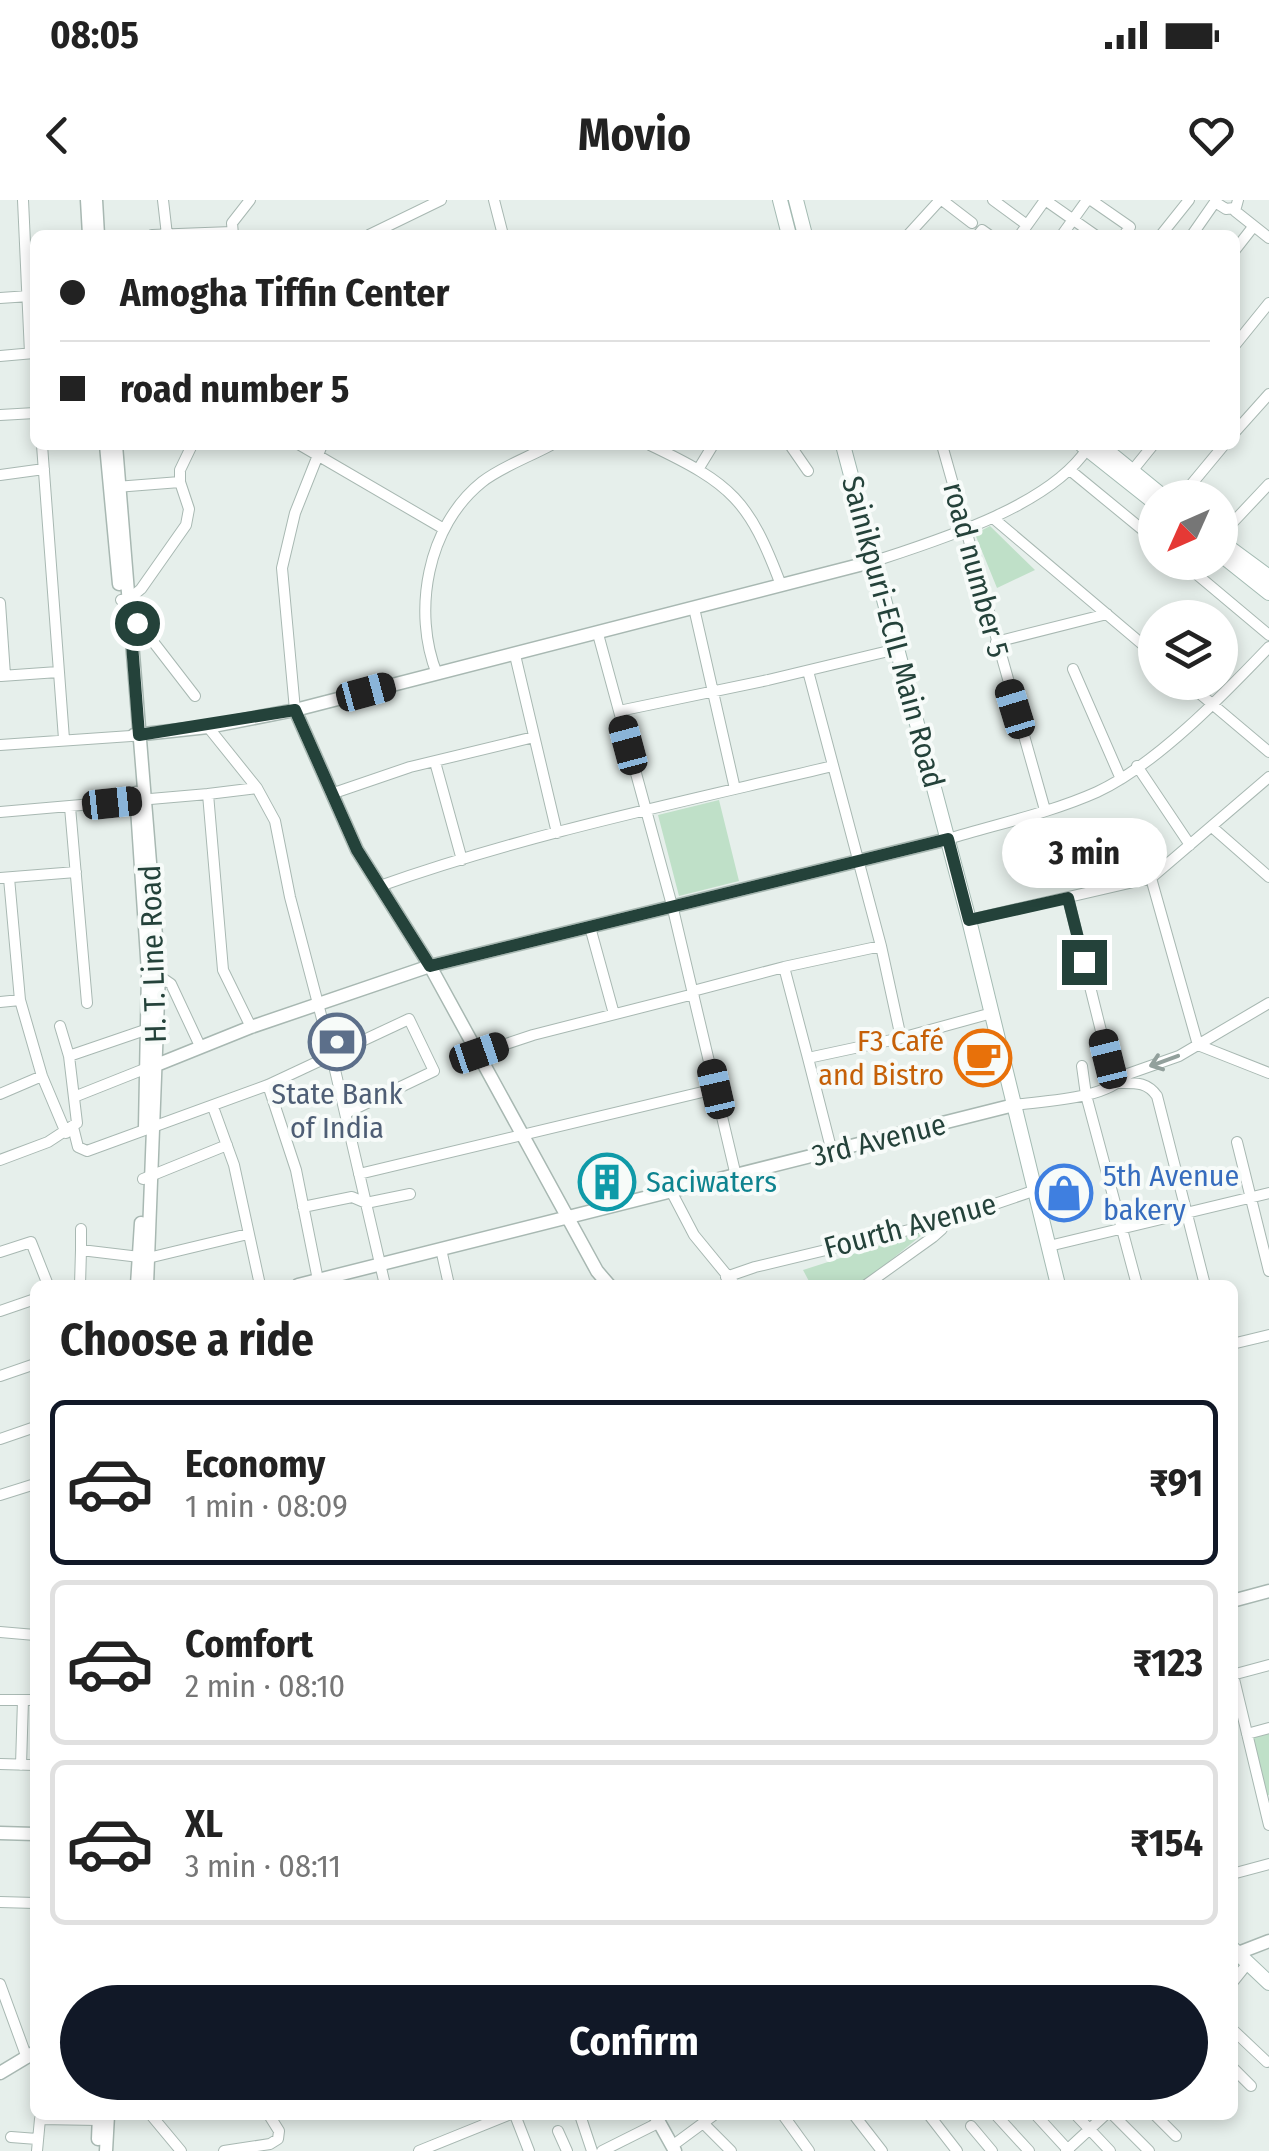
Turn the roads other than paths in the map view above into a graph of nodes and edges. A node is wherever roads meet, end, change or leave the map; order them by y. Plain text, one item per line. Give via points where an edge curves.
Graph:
1 (23, 200) edge
2 (87, 200) edge
3 (96, 200) edge
4 (164, 200) edge
5 (250, 200) edge
6 (441, 200) edge
7 (494, 200) edge
8 (780, 200) edge
9 (796, 200) edge
10 (941, 200) edge
11 (993, 200) edge
12 (1045, 200) edge
13 (1089, 200) edge
14 (1185, 204) edge
15 (1236, 204) edge
16 (1074, 219) junction
17 (972, 222) dead end
18 (1200, 222) junction
19 (1254, 227) junction
20 (89, 230) edge
21 (98, 230) edge
22 (167, 230) edge
23 (232, 230) edge
24 (383, 230) edge
25 (502, 230) edge
26 (788, 230) edge
27 (804, 230) edge
28 (913, 230) edge
29 (1024, 230) edge
30 (1066, 230) edge
31 (1088, 230) edge
32 (1128, 230) edge
33 (1164, 230) edge
34 (1195, 230) edge
35 (1269, 238) edge
36 (1240, 244) edge
37 (30, 296) joint
38 (0, 298) edge
39 (1269, 302) edge
40 (1240, 339) edge
41 (30, 353) edge
42 (0, 356) edge
43 (1269, 394) edge
44 (30, 413) edge
45 (0, 415) edge
46 (1240, 426) edge
47 (42, 450) edge
48 (107, 450) edge
49 (116, 450) edge
50 (190, 450) edge
51 (320, 450) edge
52 (541, 450) edge
53 (661, 450) edge
54 (710, 450) edge
55 (793, 450) edge
56 (845, 450) edge
57 (943, 450) edge
58 (1087, 450) edge
59 (1095, 450) edge
60 (1097, 450) edge
61 (1149, 450) edge
62 (1220, 450) edge
63 (700, 468) junction
64 (44, 470) junction
65 (808, 471) dead end
66 (1072, 471) junction
67 (1132, 471) junction
68 (0, 475) edge
69 (1143, 480) edge
70 (1195, 480) edge
71 (180, 482) junction
72 (1269, 484) edge
73 (115, 487) junction
74 (1138, 488) edge
75 (993, 518) junction
76 (1238, 518) edge
77 (1138, 526) edge
78 (444, 530) junction
79 (965, 531) junction
80 (1238, 551) edge
81 (875, 561) junction
82 (1238, 568) edge
83 (1267, 571) edge
84 (1203, 580) edge
85 (781, 585) junction
86 (1269, 592) edge
87 (125, 599) junction
88 (0, 603) edge
89 (694, 608) junction
90 (1107, 614) junction
91 (126, 617) junction
92 (0, 618) edge
93 (598, 634) junction
94 (1269, 635) edge
95 (1138, 641) edge
96 (996, 642) junction
97 (1269, 647) edge
98 (897, 649) junction
99 (515, 654) junction
100 (1073, 669) dead end
101 (808, 671) junction
102 (58, 672) junction
103 (437, 674) junction
104 (2, 676) edge
105 (714, 690) junction
106 (195, 696) dead end
107 (1206, 700) edge
108 (1213, 706) junction
109 (295, 710) junction
110 (619, 711) junction
111 (208, 726) junction
112 (135, 735) junction
113 (534, 737) junction
114 (64, 739) junction
115 (0, 744) edge
116 (1269, 752) edge
117 (435, 762) junction
118 (834, 766) junction
119 (1137, 766) junction
120 (1269, 776) edge
121 (1122, 778) junction
122 (257, 788) junction
123 (736, 789) junction
124 (208, 794) junction
125 (332, 794) junction
126 (141, 800) junction
127 (70, 807) junction
128 (1044, 810) junction
129 (0, 812) edge
130 (646, 812) junction
131 (1212, 826) junction
132 (557, 834) junction
133 (948, 839) junction
134 (1190, 845) junction
135 (462, 860) junction
136 (857, 863) junction
137 (76, 872) junction
138 (1269, 877) edge
139 (5, 878) edge
140 (1151, 878) junction
141 (380, 886) junction
142 (1068, 898) junction
143 (673, 909) junction
144 (969, 920) junction
145 (590, 927) junction
146 (17, 937) junction
147 (0, 938) edge
148 (881, 946) junction
149 (430, 966) junction
150 (784, 968) junction
151 (153, 972) junction
152 (693, 992) junction
153 (20, 1000) junction
154 (0, 1002) edge
155 (87, 1002) dead end
156 (1269, 1003) edge
157 (318, 1004) junction
158 (614, 1014) junction
159 (992, 1014) junction
160 (60, 1026) dead end
161 (250, 1027) junction
162 (148, 1029) junction
163 (901, 1038) junction
164 (1198, 1045) junction
165 (200, 1046) junction
166 (479, 1053) junction
167 (69, 1056) junction
168 (332, 1057) junction
169 (808, 1058) junction
170 (1082, 1066) dead end
171 (151, 1067) junction
172 (1269, 1073) edge
173 (42, 1076) junction
174 (1123, 1079) junction
175 (268, 1084) junction
176 (716, 1089) junction
177 (0, 1094) edge
178 (1086, 1095) junction
179 (74, 1097) junction
180 (1014, 1105) junction
181 (213, 1106) junction
182 (346, 1113) junction
183 (69, 1130) junction
184 (149, 1131) junction
185 (524, 1135) junction
186 (1236, 1142) dead end
187 (228, 1144) junction
188 (832, 1152) junction
189 (0, 1160) edge
190 (359, 1174) junction
191 (736, 1176) junction
192 (147, 1178) junction
193 (1036, 1190) junction
194 (671, 1192) junction
195 (1269, 1193) edge
196 (410, 1194) dead end
197 (1250, 1198) junction
198 (366, 1203) junction
199 (303, 1207) junction
200 (1187, 1214) junction
201 (568, 1218) junction
202 (942, 1222) junction
203 (81, 1229) dead end
204 (1123, 1229) junction
205 (248, 1234) junction
206 (1049, 1246) junction
207 (81, 1250) junction
208 (441, 1250) junction
209 (0, 1252) edge
210 (144, 1257) junction
211 (380, 1265) junction
212 (1269, 1271) edge
213 (46, 1280) edge
214 (80, 1280) edge
215 (139, 1280) edge
216 (146, 1280) edge
217 (259, 1280) edge
218 (317, 1280) edge
219 (328, 1280) edge
220 (384, 1280) edge
221 (448, 1280) edge
222 (605, 1280) edge
223 (730, 1280) edge
224 (733, 1280) edge
225 (873, 1280) edge
226 (1057, 1280) edge
227 (1136, 1280) edge
228 (1204, 1280) edge
229 (30, 1301) edge
230 (0, 1311) edge
231 (1269, 1335) edge
232 (1238, 1343) edge
233 (30, 1366) edge
234 (0, 1376) edge
235 (30, 1428) edge
236 (0, 1439) edge
237 (30, 1486) edge
238 (0, 1495) edge
239 (1269, 1591) edge
240 (1238, 1599) edge
241 (0, 1632) edge
242 (30, 1634) edge
243 (1269, 1665) edge
244 (1238, 1674) edge
245 (1238, 1696) edge
246 (0, 1700) edge
247 (29, 1700) edge
248 (1269, 1728) edge
249 (1247, 1734) junction
250 (0, 1764) edge
251 (20, 1764) junction
252 (30, 1765) edge
253 (1266, 1796) edge
254 (1269, 1825) edge
255 (0, 1833) edge
256 (30, 1834) edge
257 (1269, 1864) edge
258 (1238, 1872) edge
259 (0, 1902) edge
260 (30, 1903) edge
261 (1269, 1941) edge
262 (1240, 1955) edge
263 (1269, 1983) edge
264 (0, 1984) edge
265 (2, 1998) edge
266 (1238, 2034) edge
267 (30, 2053) edge
268 (30, 2056) edge
269 (1267, 2062) edge
270 (0, 2073) edge
271 (1238, 2073) edge
272 (1252, 2086) dead end
273 (40, 2120) edge
274 (102, 2120) edge
275 (155, 2120) edge
276 (272, 2120) edge
277 (498, 2120) edge
278 (514, 2120) edge
279 (582, 2120) edge
280 (655, 2120) edge
281 (658, 2120) edge
282 (707, 2120) edge
283 (786, 2120) edge
284 (858, 2120) edge
285 (933, 2120) edge
286 (1001, 2120) edge
287 (1041, 2120) edge
288 (1081, 2120) edge
289 (1099, 2120) edge
290 (1118, 2120) edge
291 (1160, 2120) edge
292 (703, 2123) junction
293 (971, 2126) dead end
294 (1089, 2129) junction
295 (558, 2131) dead end
296 (1176, 2136) dead end
297 (11, 2137) dead end
298 (37, 2145) edge
299 (954, 2147) edge
300 (673, 2149) edge
301 (1068, 2150) edge
302 (102, 2151) edge
303 (182, 2151) edge
304 (224, 2151) edge
305 (419, 2151) edge
306 (529, 2151) edge
307 (567, 2151) edge
308 (592, 2151) edge
309 (602, 2151) edge
310 (731, 2151) edge
311 (809, 2151) edge
312 (882, 2151) edge
313 (992, 2151) edge
314 (1030, 2151) edge
315 (1110, 2151) edge
316 (1149, 2151) edge

1 - 37 street
2 - 20 street
3 - 21 street
4 - 22 street
5 - 23 street
6 - 24 street
7 - 25 street
8 - 26 main road
9 - 27 main road
10 - 17 street
10 - 28 street
11 - 29 street
12 - 16 street
12 - 29 street
13 - 16 street
13 - 32 street
14 - 18 street
14 - 33 street
15 - 18 street via 1226,209 1215,202
15 - 19 street
16 - 30 street
16 - 31 street
18 - 34 street
19 - 35 street
19 - 36 street
37 - 38 street
39 - 40 street
41 - 42 street
43 - 46 street
44 - 45 street
47 - 64 street
48 - 73 street, H. T. Line Road
49 - 73 street, H. T. Line Road
50 - 71 street
51 - 78 street
51 - 109 street via 282,568
52 - 78 street via 482,482
53 - 63 street
54 - 63 street
55 - 65 street
56 - 81 main road, Sainikpuri-ECIL Main Road
57 - 79 street, road number 5
58 - 66 street
59 - 74 main road
60 - 67 main road
61 - 67 street
62 - 70 street
63 - 85 street via 737,498 762,534
64 - 68 street
64 - 102 street
66 - 75 street
66 - 77 street
67 - 69 main road
71 - 73 street
71 - 87 street via 189,509 186,525 141,589
72 - 76 street
73 - 87 street, H. T. Line Road
75 - 79 street
75 - 90 street
78 - 103 street via 425,582 427,649
79 - 81 street
79 - 96 street, road number 5
80 - 83 main road
81 - 85 street
81 - 98 main road, Sainikpuri-ECIL Main Road
82 - 86 main road
84 - 94 street
85 - 89 street
87 - 91 street, H. T. Line Road
88 - 92 street
89 - 93 street
89 - 105 street
90 - 95 street
90 - 96 street
91 - 106 street via 158,646
91 - 112 street, H. T. Line Road
92 - 104 street
93 - 99 street
93 - 110 street
96 - 128 street, road number 5
97 - 108 street
98 - 101 street
98 - 133 main road, Sainikpuri-ECIL Main Road
99 - 103 street
99 - 113 street
100 - 121 street
101 - 105 street
101 - 118 street
102 - 104 street
102 - 114 street
103 - 109 street
105 - 110 street
105 - 123 street
107 - 108 street
108 - 116 street
108 - 119 street
109 - 111 street
109 - 125 street
110 - 130 street
111 - 112 street
111 - 122 street
112 - 114 street
112 - 126 street, H. T. Line Road
113 - 117 street
113 - 132 street
114 - 115 street
117 - 125 street
117 - 135 street
118 - 123 street
118 - 136 street
119 - 121 street
119 - 134 street
120 - 131 street
121 - 128 street
122 - 124 street
122 - 157 street via 275,820
123 - 130 street
124 - 126 street
124 - 161 street via 223,970
125 - 141 street
126 - 127 street
126 - 151 street, H. T. Line Road
127 - 129 street
127 - 137 street
128 - 133 street
130 - 132 street
130 - 143 street
131 - 134 street
131 - 138 street
132 - 135 street
133 - 136 street
133 - 144 main road, Sainikpuri-ECIL Main Road
134 - 140 street
135 - 141 street
136 - 143 street
136 - 148 street
137 - 139 street
137 - 155 street
139 - 146 street
140 - 142 street
140 - 164 street
141 - 149 street
142 - 144 street
142 - 174 street via 1108,1059
143 - 145 street
143 - 152 street
144 - 159 main road, Sainikpuri-ECIL Main Road
145 - 149 street
145 - 158 street
146 - 147 street
146 - 153 street
148 - 150 street
148 - 163 street
149 - 157 street
149 - 166 street
150 - 152 street
150 - 169 street
151 - 162 street, H. T. Line Road
151 - 165 street via 171,984
151 - 171 street, H. T. Line Road
152 - 158 street
152 - 176 street
153 - 154 street
153 - 173 street
156 - 164 street
157 - 161 street
157 - 168 street
158 - 166 street
159 - 163 street
159 - 180 main road, Sainikpuri-ECIL Main Road
160 - 167 street
161 - 165 street
162 - 167 street
162 - 171 street, H. T. Line Road
163 - 169 street
164 - 172 street
164 -> 174 street
165 - 171 street
166 - 185 street
167 - 179 street
168 - 175 street
168 - 182 street
168 - 182 street via 409,1019 434,1071
169 - 188 street
170 - 178 street
171 - 179 street
171 - 184 street, H. T. Line Road
173 - 177 street
173 - 183 street
174 - 178 street
174 - 200 street via 1157,1096
175 - 181 street
175 - 199 street
176 - 185 street
176 - 191 street
178 - 180 street
178 - 204 street
179 - 183 street via 78,1112
180 - 188 street, 3rd Avenue
180 - 193 main road, Sainikpuri-ECIL Main Road
181 - 184 street
181 - 187 street
182 - 190 street
183 - 184 street via 88,1151
183 - 189 street
184 - 192 street, H. T. Line Road
185 - 190 street
185 - 201 street
186 - 197 street
187 - 192 street
187 - 205 street
188 - 191 street, 3rd Avenue
190 - 198 street
191 - 194 street, 3rd Avenue
192 - 210 street, H. T. Line Road
193 - 202 street, Fourth Avenue
193 - 206 main road, Sainikpuri-ECIL Main Road
194 - 201 street, 3rd Avenue
194 - 223 street via 694,1236
195 - 197 street
196 - 198 street
197 - 200 street
197 - 212 street
198 - 199 street via 352,1197
198 - 211 street
199 - 218 street
200 - 204 street
200 - 228 street
201 - 208 street, 3rd Avenue
201 - 222 street
202 - 224 street, Fourth Avenue via 755,1267
202 - 225 street via 942,1229
203 - 207 street
204 - 206 street
204 - 227 street
205 - 210 street
205 - 217 street
206 - 226 main road, Sainikpuri-ECIL Main Road
207 - 210 street
207 - 214 street
208 - 211 street, 3rd Avenue
208 - 221 street
209 - 213 street via 31,1242
210 - 215 street, H. T. Line Road
210 - 216 street, H. T. Line Road
211 - 219 street, 3rd Avenue
211 - 220 street
229 - 230 street
231 - 232 street
233 - 234 street
235 - 236 street
237 - 238 street
239 - 240 street
241 - 242 street
243 - 244 street
245 - 249 street
246 - 247 street
247 - 251 street
248 - 249 street
249 - 253 street
250 - 251 street
251 - 252 street
253 - 254 street
255 - 256 street
257 - 258 street
259 - 260 street
261 - 262 street
262 - 263 main road
264 - 265 street
265 - 267 street
266 - 269 street
268 - 270 street
271 - 272 street
273 - 298 street
274 - 302 street
275 - 303 street
276 - 304 street via 278,2139
277 - 305 street
278 - 306 street
279 - 308 street
280 - 309 street
281 - 300 street
282 - 292 street
283 - 311 street
284 - 312 street
285 - 299 street
286 - 314 street
287 - 301 street
288 - 294 street
289 - 294 street
290 - 316 street
291 - 296 street
292 - 300 street
292 - 310 street
293 - 313 street
294 - 301 street
294 - 315 street
295 - 307 street
297 - 298 street

